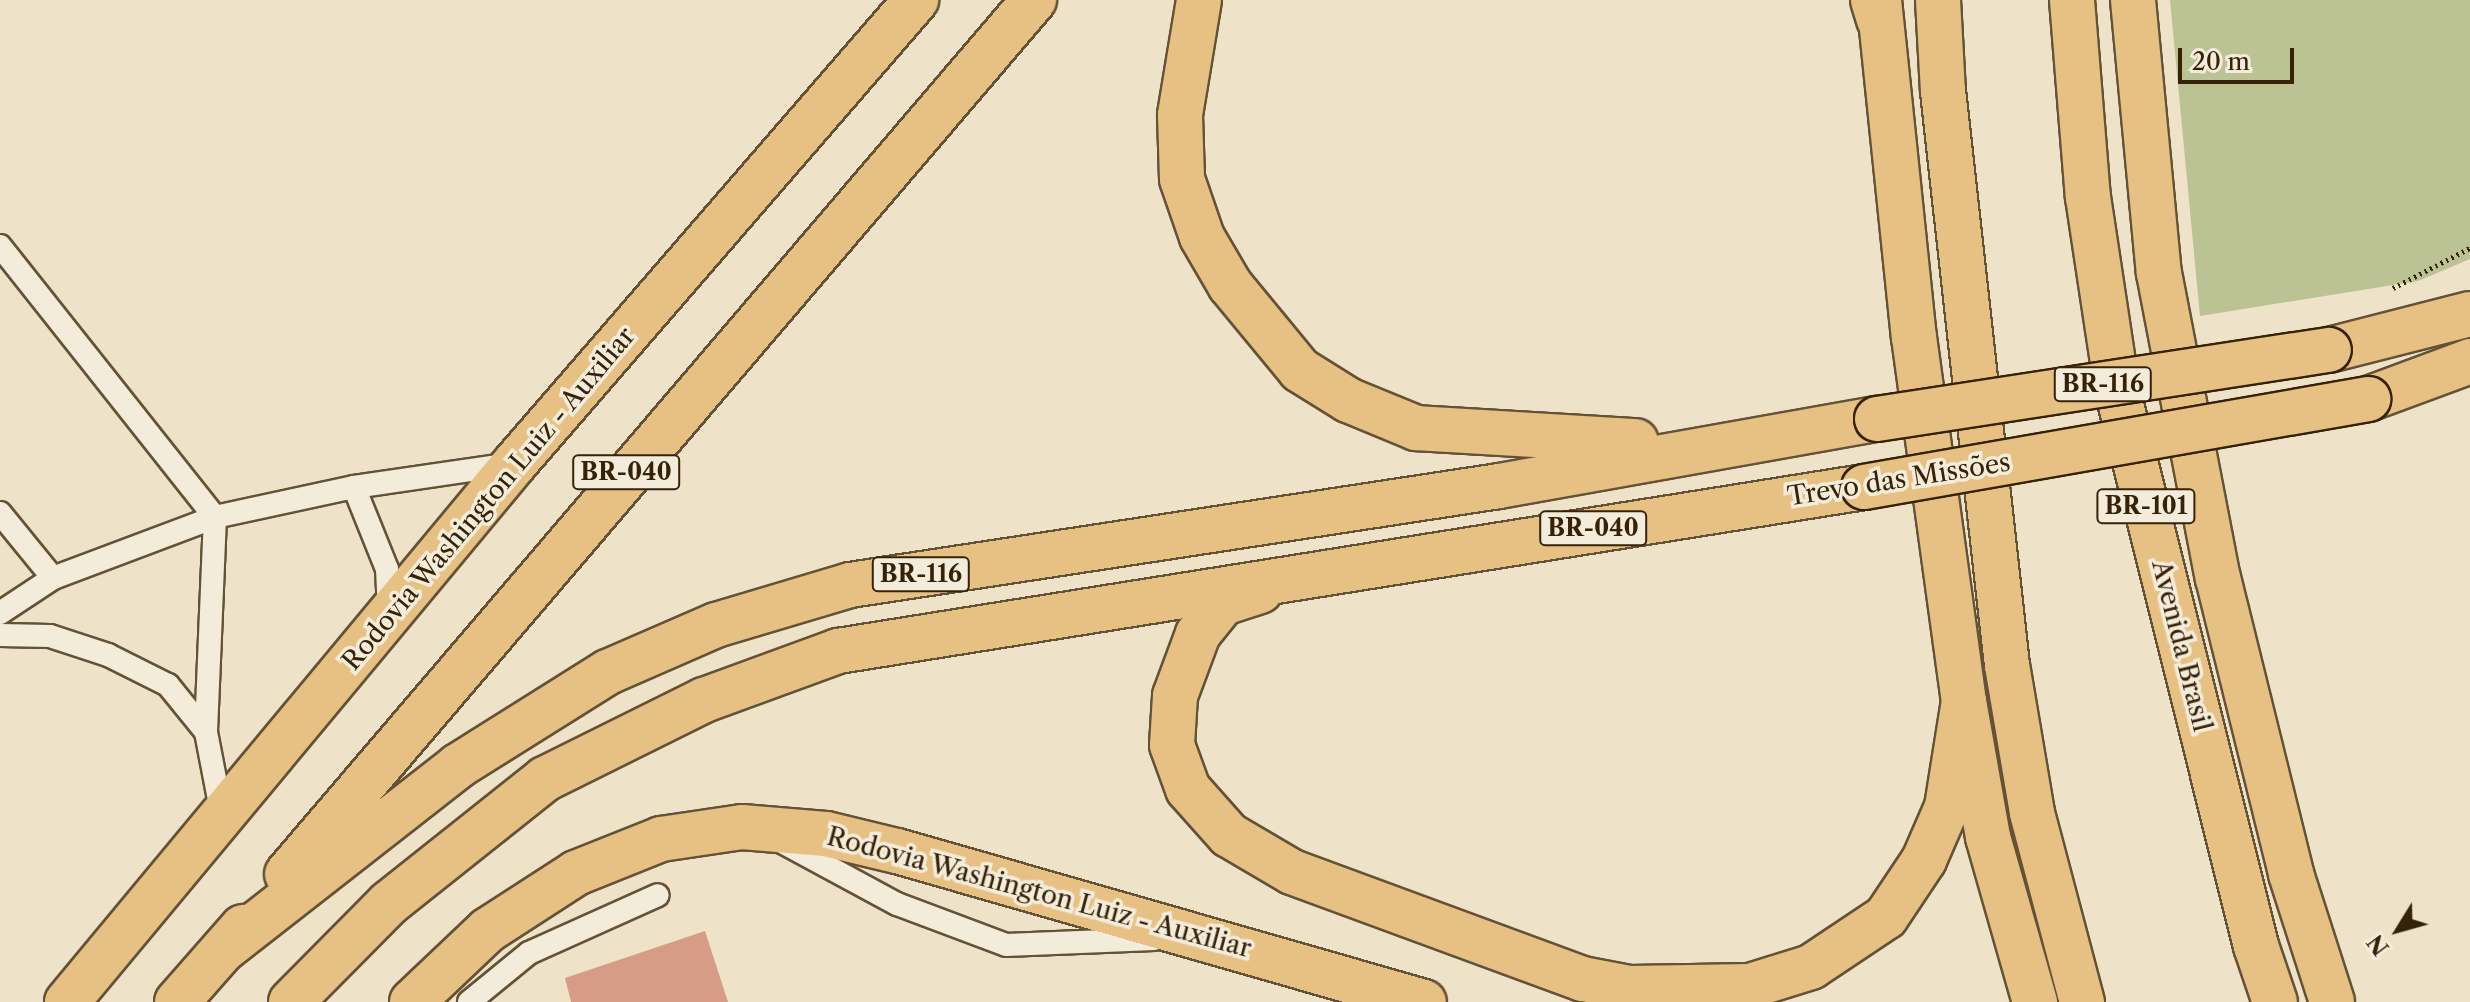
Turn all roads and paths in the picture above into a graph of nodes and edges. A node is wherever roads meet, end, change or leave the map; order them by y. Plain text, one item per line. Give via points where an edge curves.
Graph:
1 (916, 0) edge
2 (1034, 0) edge
3 (1199, 0) edge
4 (1938, 0) edge
5 (2072, 0) edge
6 (2133, 0) edge
7 (1877, 7) edge
8 (0, 246) edge
9 (2470, 314) edge
10 (2470, 361) edge
11 (1714, 444) junction
12 (515, 463) junction
13 (354, 487) junction
14 (0, 513) edge
15 (215, 517) junction
16 (1322, 569) junction
17 (53, 578) junction
18 (0, 613) edge
19 (389, 617) junction
20 (0, 635) edge
21 (1964, 701) junction
22 (206, 732) junction
23 (223, 816) junction
24 (742, 827) junction
25 (658, 895) dead end
26 (1214, 939) junction
27 (224, 949) junction
28 (67, 1002) edge
29 (177, 1002) edge
30 (291, 1002) edge
31 (412, 1002) edge
32 (469, 1002) edge
33 (1424, 1002) edge
34 (2035, 1002) edge
35 (2082, 1002) edge
36 (2275, 1002) edge
37 (2332, 1002) edge

1 - 12 highway, Rodovia Washington Luiz - Auxiliar
2 - 27 highway, BR-040
3 - 11 highway via 1180,115 1182,179 1202,237 1230,285 1300,370 1348,400 1416,428
4 - 35 highway via 1943,91 2007,665 2032,813
5 - 36 highway, Avenida Brasil / BR-101 via 2088,197 2117,389 2256,946
6 - 37 highway, Avenida Brasil / BR-101 via 2159,273 2218,578 2291,874
7 - 21 highway via 1914,337
8 - 15 lane
9 - 11 highway, BR-116, bridge via 2329,350
10 - 16 highway, Trevo das Missões / BR-040, bridge via 2368,399 1864,487
11 - 27 highway, BR-116 via 1499,486 850,585 716,625 608,672 458,766
12 - 13 lane
12 - 19 highway, Rodovia Washington Luiz - Auxiliar
13 - 15 lane
13 - 19 lane via 387,569
14 - 17 lane
15 - 17 lane
15 - 22 lane
16 - 21 highway via 1223,603 1198,634 1175,696 1172,745 1188,789 1229,835 1292,872 1583,979 1674,992 1750,986 1811,967 1855,941 1886,917 1924,860 1947,807
16 - 30 highway, BR-040 via 838,651 704,700 545,779 389,903
17 - 18 lane
19 - 23 highway, Rodovia Washington Luiz - Auxiliar
20 - 22 lane via 50,636 108,655 168,685
21 - 34 highway via 1988,837
22 - 23 lane
23 - 28 highway, Rodovia Washington Luiz - Auxiliar
24 - 26 highway, Rodovia Washington Luiz - Auxiliar via 826,834
24 - 26 lane via 801,849 897,904 1006,945
24 - 31 highway, Rodovia Washington Luiz - Auxiliar via 661,839 576,873 488,930
25 - 32 lane via 529,953
26 - 33 highway, Rodovia Washington Luiz - Auxiliar
27 - 29 highway, BR-040

